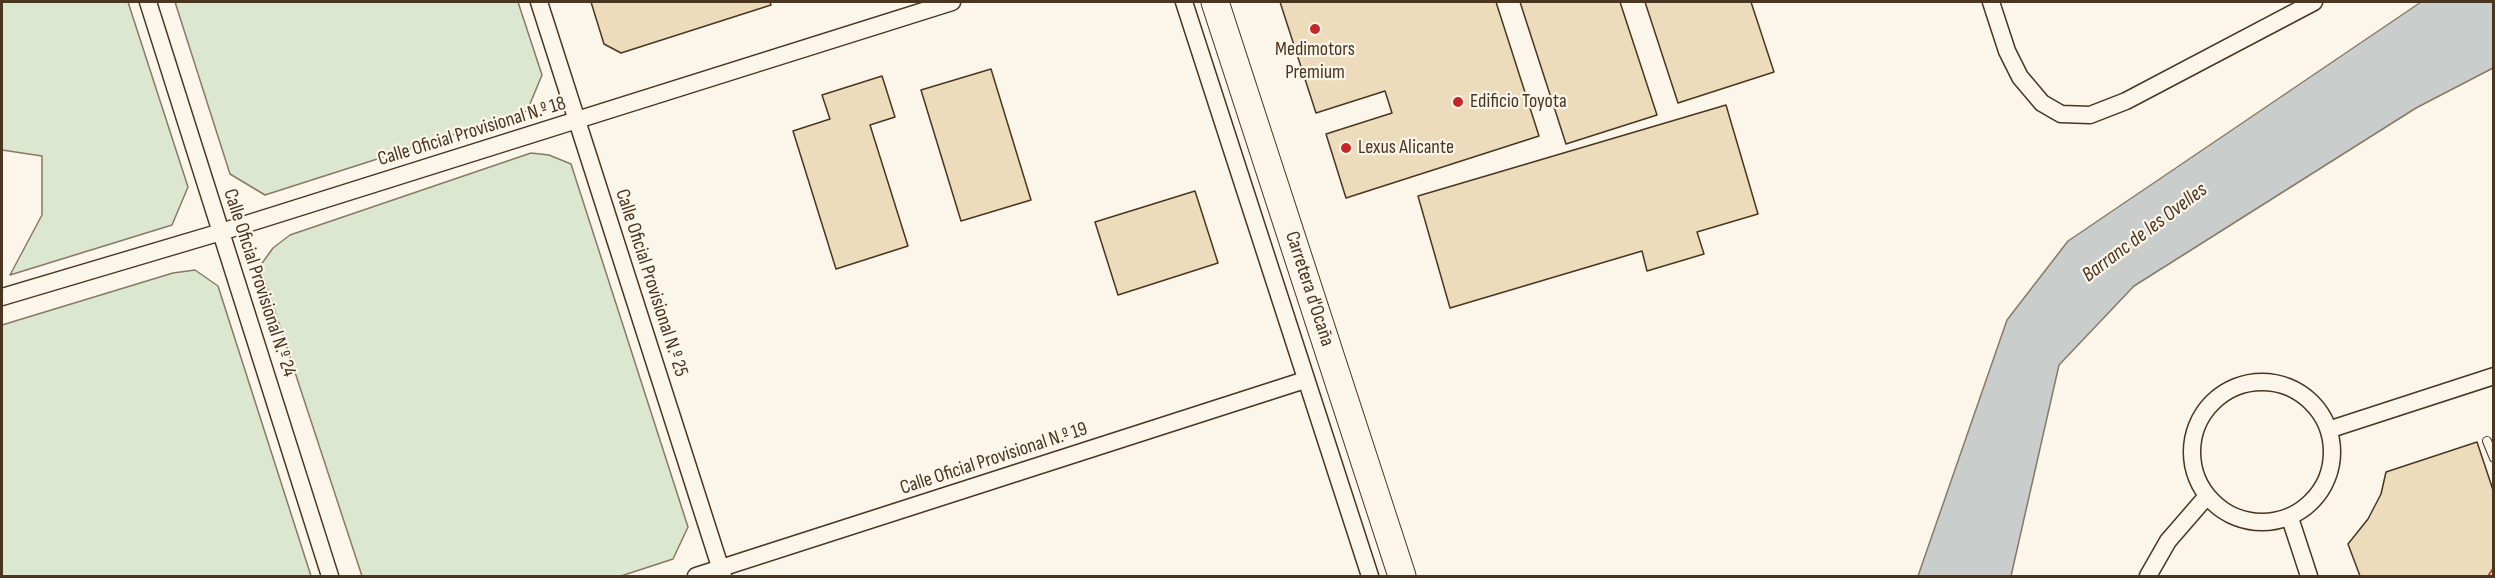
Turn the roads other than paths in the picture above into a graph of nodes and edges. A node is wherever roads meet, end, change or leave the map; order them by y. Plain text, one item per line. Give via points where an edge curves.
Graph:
1 (148, 2) edge
2 (539, 2) edge
3 (952, 2) edge
4 (1185, 2) edge
5 (1203, 2) edge
6 (1215, 2) edge
7 (1991, 2) edge
8 (2314, 2) edge
9 (578, 122) junction
10 (221, 232) junction
11 (2, 297) edge
12 (2493, 376) edge
13 (1305, 380) junction
14 (2331, 429) junction
15 (2487, 441) dead end
16 (2493, 458) edge
17 (2207, 496) junction
18 (2290, 518) junction
19 (722, 573) edge
20 (330, 576) edge
21 (696, 576) edge
22 (1370, 576) edge
23 (1386, 576) edge
24 (1402, 576) edge
25 (2148, 576) edge
26 (2309, 576) edge

1 - 10 street, Calle Oficial Provisional N.º 24
2 - 9 street, Calle Oficial Provisional N.º 25
3 - 9 street, Calle Oficial Provisional N.º 18
4 - 13 street, Carretera d'Ocaña
5 - 23 main road, Carretera d'Ocaña
6 - 24 main road, Carretera d'Ocaña
7 - 8 street via 2020,77 2042,103 2061,114 2090,115 2126,101
9 - 10 street, Calle Oficial Provisional N.º 18
9 - 19 street, Calle Oficial Provisional N.º 25
10 - 11 street, Calle Oficial Provisional N.º 18
10 - 20 street, Calle Oficial Provisional N.º 24
12 - 14 street
13 - 19 street, Calle Oficial Provisional N.º 19
13 - 22 street, Carretera d'Ocaña
14 - 17 street via 2313,401 2287,385 2257,380 2228,390 2205,410 2193,438 2193,469
14 - 18 street via 2333,463 2319,496
15 - 16 lane
17 - 18 street via 2230,516 2260,523
17 - 25 street via 2168,541
18 - 26 street
19 - 21 street, Calle Oficial Provisional N.º 19

